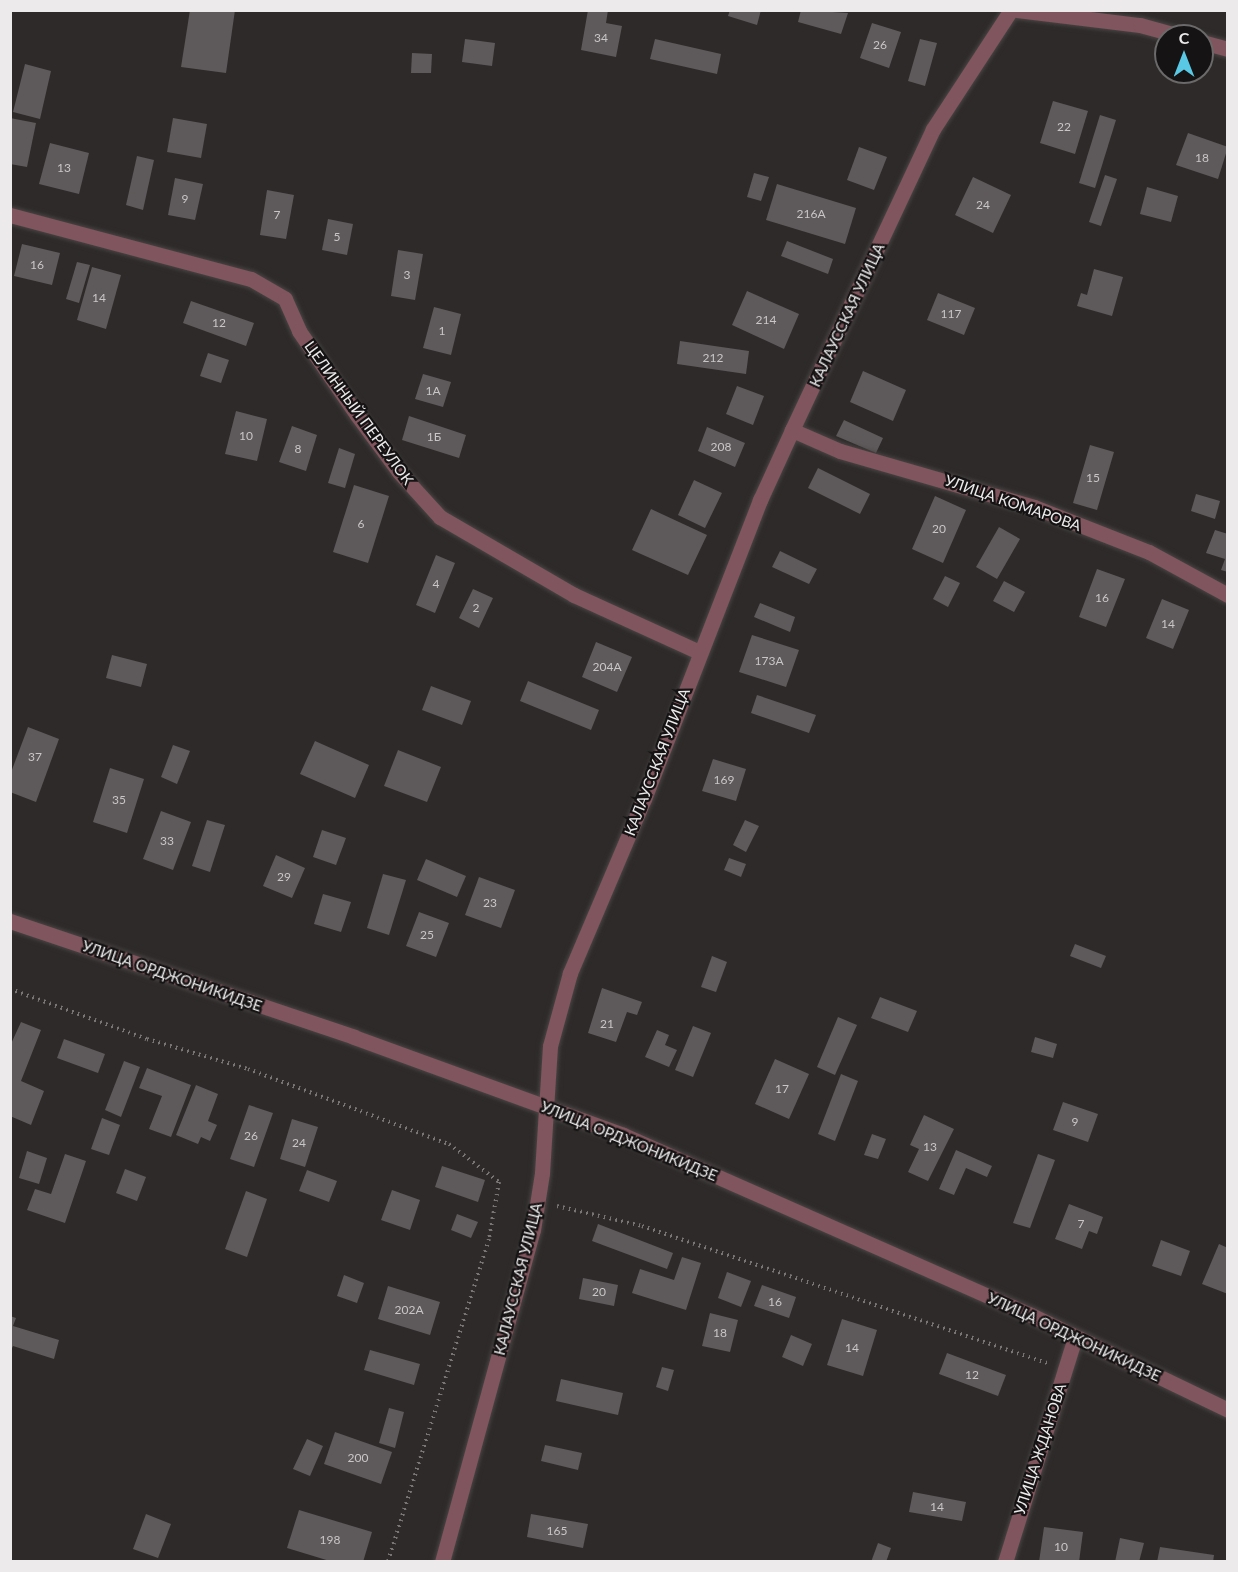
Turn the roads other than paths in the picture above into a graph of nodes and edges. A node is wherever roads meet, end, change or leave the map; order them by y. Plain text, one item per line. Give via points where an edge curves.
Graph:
1 (1011, 10) edge
2 (1017, 10) edge
3 (1154, 29) edge
4 (10, 214) edge
5 (792, 430) junction
6 (1227, 595) edge
7 (699, 652) junction
8 (10, 921) edge
9 (546, 1108) junction
10 (1075, 1336) junction
11 (1227, 1410) edge
12 (442, 1562) edge
13 (1005, 1562) edge

1 - 5 street, КАЛАУССКАЯ УЛИЦА via 933,129
2 - 3 street
4 - 7 street, ЦЕЛИННЫЙ ПЕРЕУЛОК via 251,279 285,299 299,331 357,415 399,472 440,517 574,595
5 - 6 street, УЛИЦА КОМАРОВА via 840,451 1034,507 1149,552
5 - 7 street, КАЛАУССКАЯ УЛИЦА
7 - 9 street, КАЛАУССКАЯ УЛИЦА via 644,799 570,973 550,1046
8 - 9 street, УЛИЦА ОРДЖОНИКИДЗЕ via 354,1036
9 - 10 street, УЛИЦА ОРДЖОНИКИДЗЕ via 743,1187
9 - 12 street, КАЛАУССКАЯ УЛИЦА via 537,1202
10 - 11 street, УЛИЦА ОРДЖОНИКИДЗЕ
10 - 13 street, УЛИЦА ЖДАНОВА

